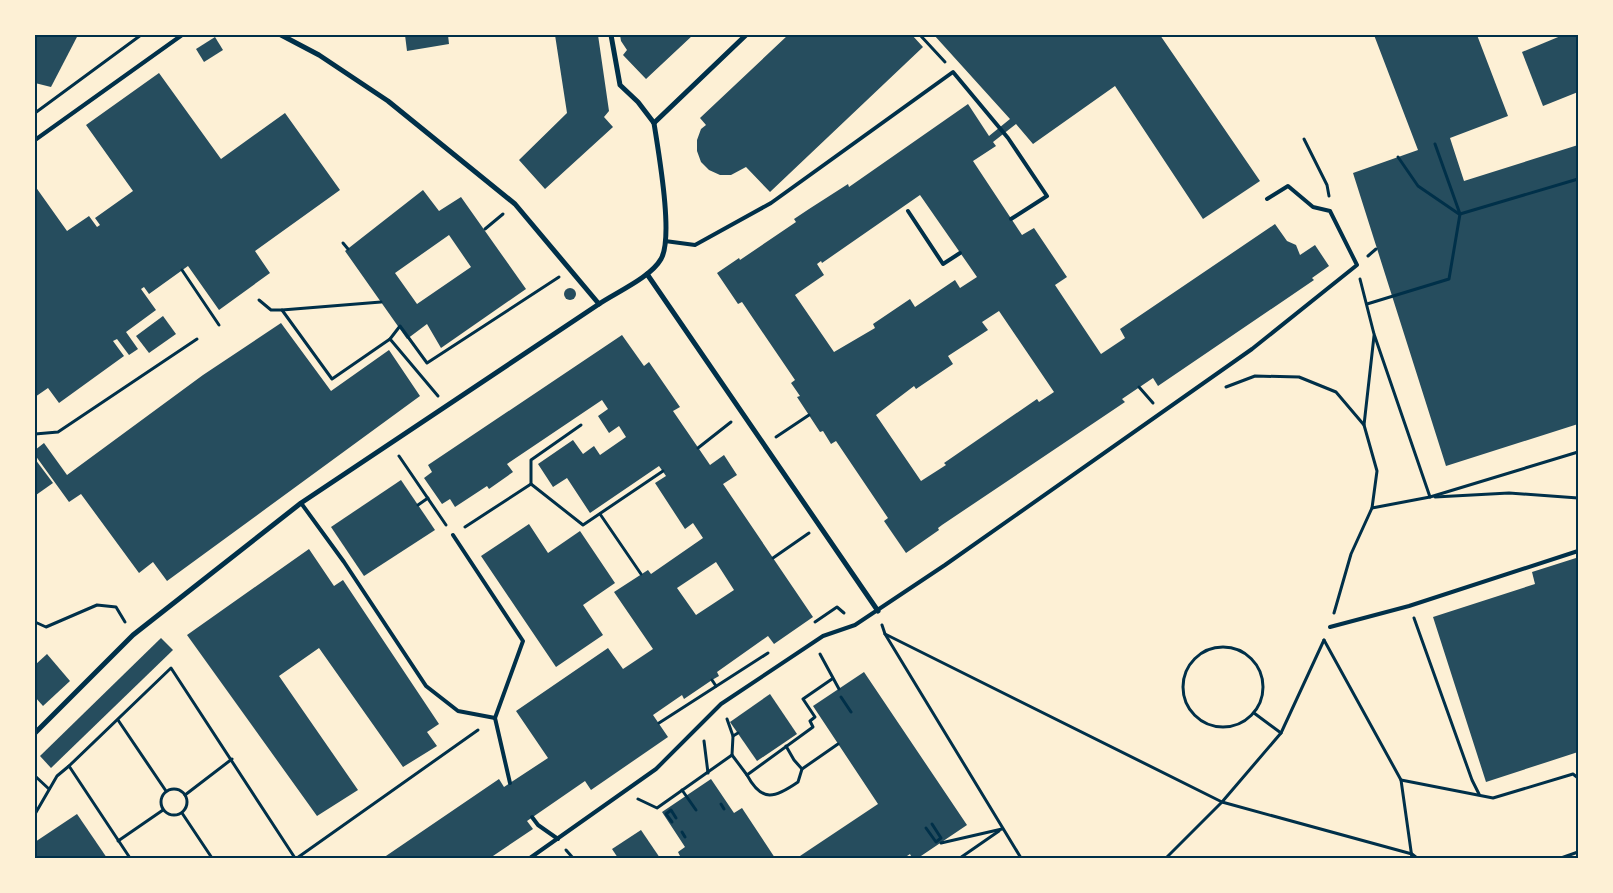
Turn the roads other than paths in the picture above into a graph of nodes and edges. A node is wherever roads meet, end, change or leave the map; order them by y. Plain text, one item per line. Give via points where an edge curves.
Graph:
1 (182, 35) edge
2 (281, 35) edge
3 (611, 35) edge
4 (746, 35) edge
5 (654, 123) junction
6 (35, 140) edge
7 (1267, 199) dead end
8 (908, 211) dead end
9 (1012, 219) dead end
10 (665, 241) junction
11 (960, 253) dead end
12 (647, 274) junction
13 (599, 304) junction
14 (301, 503) junction
15 (453, 535) road end
16 (1578, 551) edge
17 (878, 610) junction
18 (1330, 627) road end
19 (495, 718) junction
20 (35, 733) edge
21 (510, 783) dead end
22 (532, 817) dead end
23 (558, 839) junction
24 (530, 858) edge

1 - 6 lane
2 - 13 street via 319,55 388,101 515,204
3 - 5 street via 620,85
4 - 5 street
5 - 10 street via 663,190
7 - 17 lane via 1288,186 1313,206 1330,210 1357,265 1252,349
8 - 11 lane via 943,264
9 - 10 lane via 1047,196 1008,138 954,72 771,203 695,245
10 - 12 street via 661,259
12 - 13 street
12 - 17 street
13 - 14 street
14 - 19 lane via 342,558 426,686 458,711
14 - 20 street via 133,636
15 - 19 lane via 523,641
16 - 18 lane via 1409,606
17 - 23 lane via 855,625 823,636 721,704 656,769
19 - 21 lane
22 - 23 lane
23 - 24 lane

